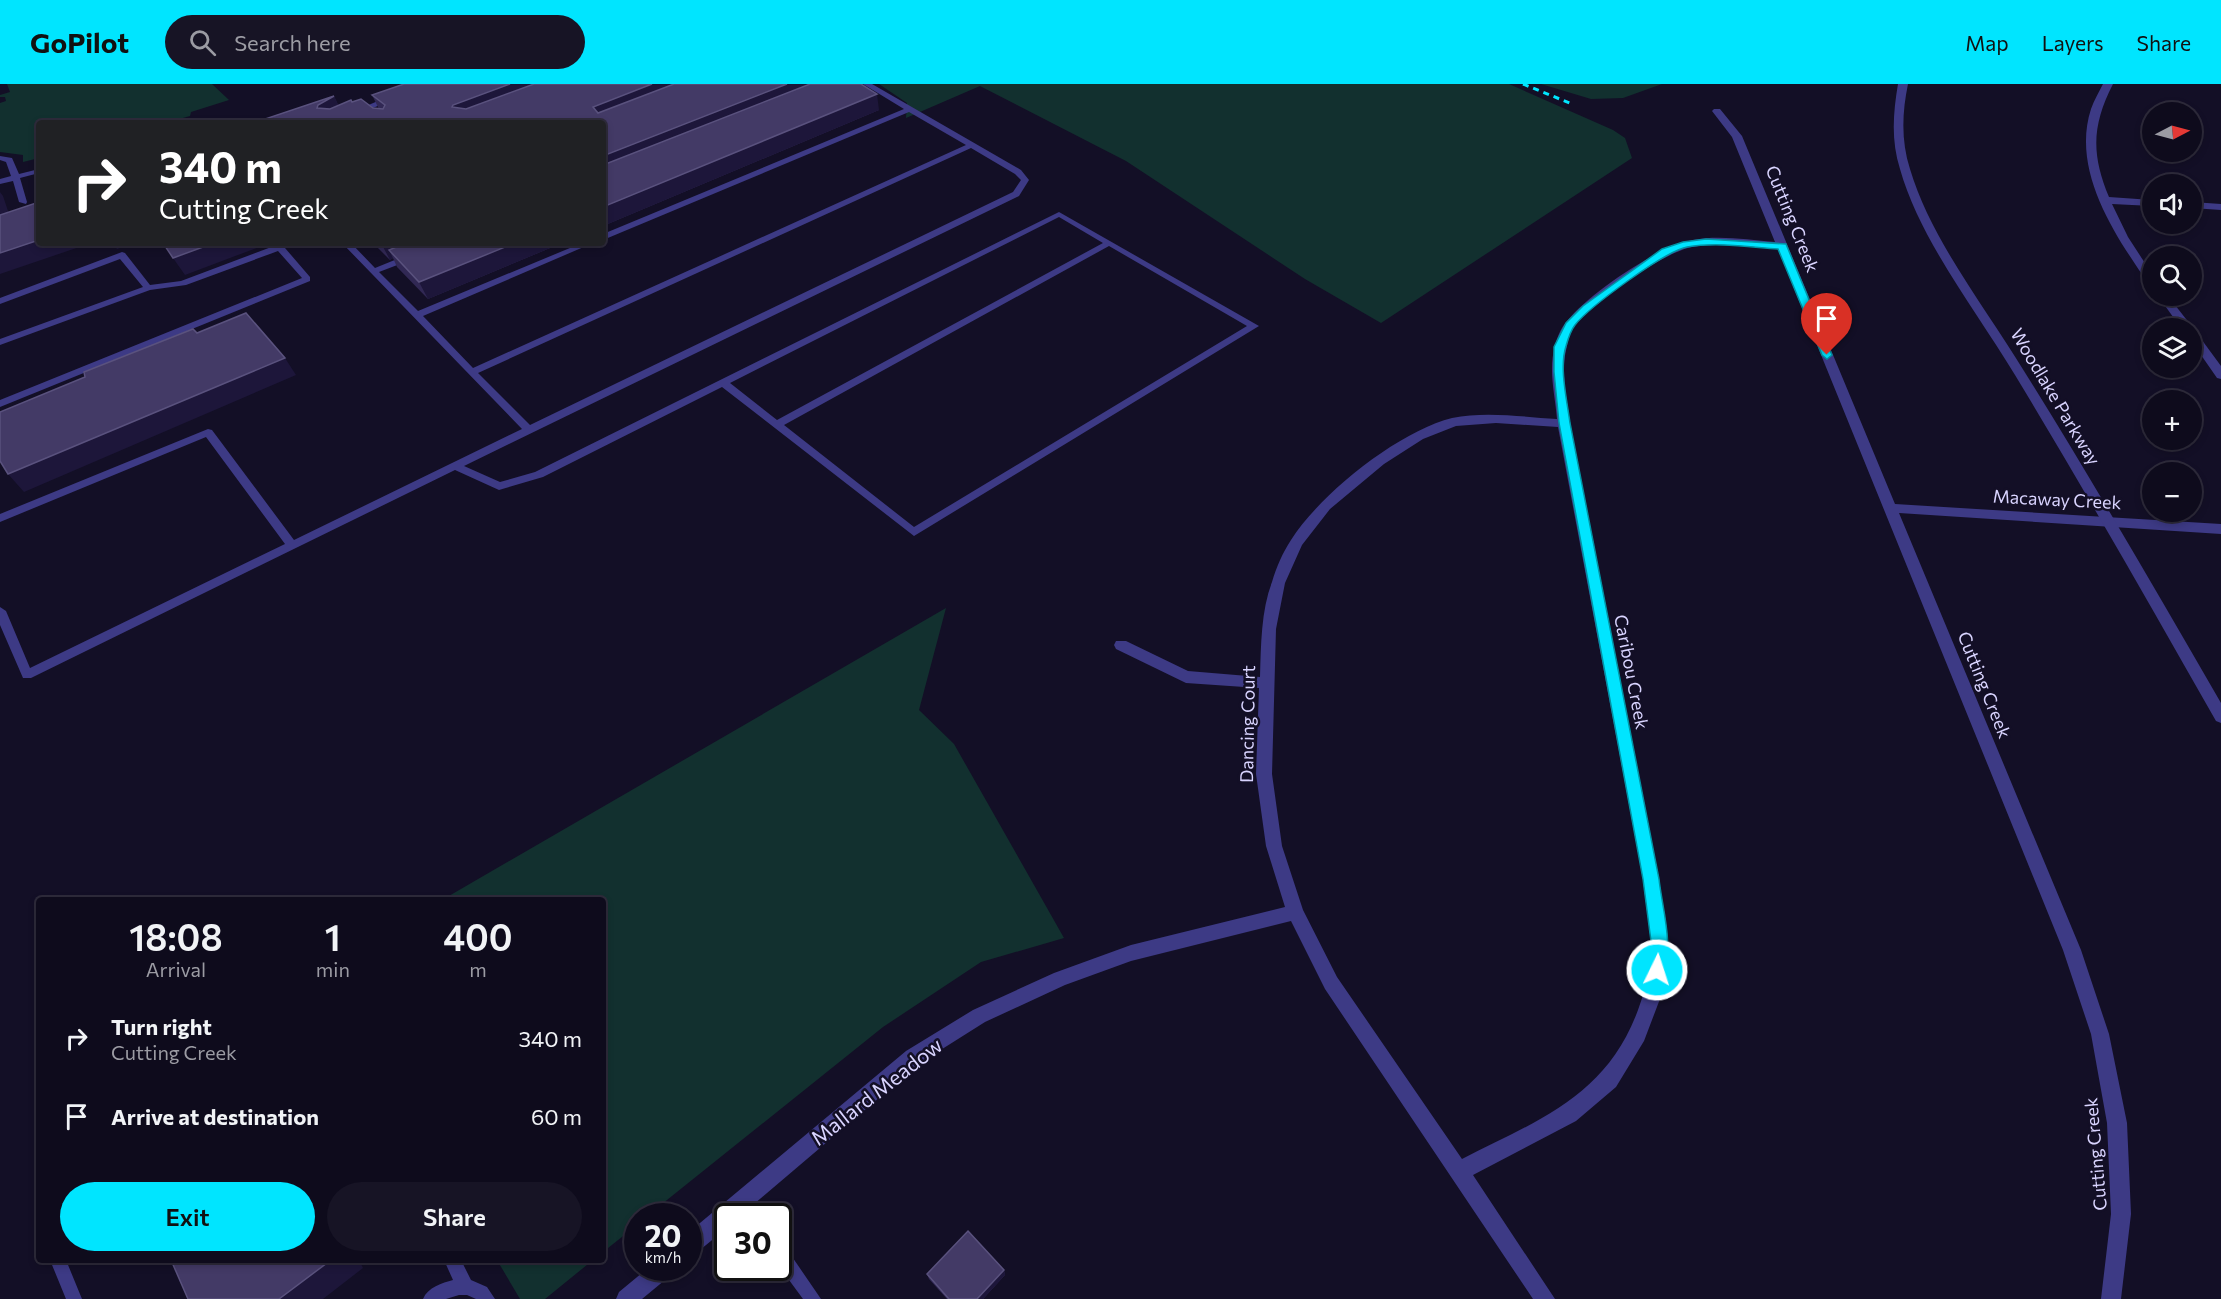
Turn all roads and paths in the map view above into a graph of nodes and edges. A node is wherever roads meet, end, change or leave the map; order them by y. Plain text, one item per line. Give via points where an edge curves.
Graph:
1 (867, 84) edge
2 (1900, 84) edge
3 (2108, 84) edge
4 (401, 95) edge
5 (368, 107) junction
6 (910, 109) junction
7 (360, 111) edge
8 (1717, 111) dead end
9 (383, 120) edge
10 (972, 145) junction
11 (0, 158) edge
12 (36, 172) edge
13 (16, 177) junction
14 (0, 182) edge
15 (2105, 200) junction
16 (23, 202) dead end
17 (2142, 202) edge
18 (2202, 206) edge
19 (2221, 207) edge
20 (606, 236) edge
21 (1109, 243) junction
22 (276, 246) edge
23 (279, 246) edge
24 (349, 246) edge
25 (583, 246) edge
26 (1782, 246) junction
27 (414, 255) edge
28 (2142, 266) edge
29 (374, 271) junction
30 (148, 288) junction
31 (0, 301) edge
32 (417, 315) junction
33 (0, 342) edge
34 (2202, 348) edge
35 (472, 372) junction
36 (2221, 375) edge
37 (725, 384) junction
38 (0, 404) edge
39 (1564, 423) junction
40 (778, 424) junction
41 (529, 430) junction
42 (455, 466) junction
43 (1890, 508) junction
44 (0, 518) edge
45 (2109, 521) junction
46 (2221, 529) edge
47 (291, 544) junction
48 (0, 611) edge
49 (1121, 645) dead end
50 (1267, 683) junction
51 (2221, 717) edge
52 (1295, 912) junction
53 (1460, 1171) junction
54 (742, 1201) joint
55 (702, 1235) edge
56 (59, 1263) edge
57 (454, 1263) edge
58 (792, 1270) edge
59 (648, 1281) edge
60 (465, 1285) junction
61 (74, 1299) edge
62 (430, 1299) edge
63 (487, 1299) edge
64 (626, 1299) edge
65 (813, 1299) edge
66 (1545, 1299) edge
67 (2111, 1299) edge

1 - 6 lane
2 - 45 street, Woodlake Parkway via 1898,143 1908,180 1929,223
3 - 15 street via 2093,110 2090,130 2090,149
4 - 5 lane
5 - 7 lane
5 - 9 lane
6 - 10 lane
6 - 20 lane
8 - 26 street, Cutting Creek via 1737,136
10 - 35 lane
10 - 41 lane via 1018,172 1025,180 1016,195
11 - 13 lane via 9,160
12 - 13 lane
13 - 14 lane
13 - 16 lane
15 - 17 street
15 - 28 street via 2114,223
18 - 19 street
21 - 37 lane via 1059,214
21 - 40 lane
21 - 40 lane via 1254,326 914,532
22 - 30 lane via 183,283
23 - 38 lane via 307,279
24 - 29 lane
25 - 32 lane
26 - 39 street, Caribou Creek via 1706,242 1683,245 1666,252 1586,308 1569,325 1560,347
26 - 43 street, Cutting Creek
27 - 29 lane
29 - 32 lane
30 - 31 lane via 122,255
30 - 33 lane
32 - 35 lane
34 - 36 street
35 - 41 lane
37 - 40 lane
37 - 42 lane via 539,475 499,486
39 - 50 street, Dancing Court via 1496,419 1454,422 1419,436 1379,460 1325,506 1296,543 1278,583 1269,629
39 - 53 street, Caribou Creek via 1651,879 1660,949 1654,991 1638,1035 1609,1080 1569,1114
41 - 42 lane
42 - 47 lane
43 - 45 street, Macaway Creek
43 - 67 street, Cutting Creek via 2072,950 2100,1034 2117,1123 2121,1214
44 - 47 lane via 208,432
45 - 46 street, Macaway Creek
45 - 51 street, Woodlake Parkway
47 - 48 lane via 27,675
49 - 50 street via 1186,676
50 - 52 street, Dancing Court via 1264,774 1274,846
52 - 53 street, Dancing Court via 1331,983
52 - 54 street, Mallard Meadow via 1131,953 1060,979 980,1016 914,1057
53 - 66 street, Dancing Court
54 - 55 street, Mallard Meadow
56 - 61 lane
57 - 60 lane
58 - 65 lane
59 - 64 street
60 - 62 lane via 441,1291
60 - 63 lane

